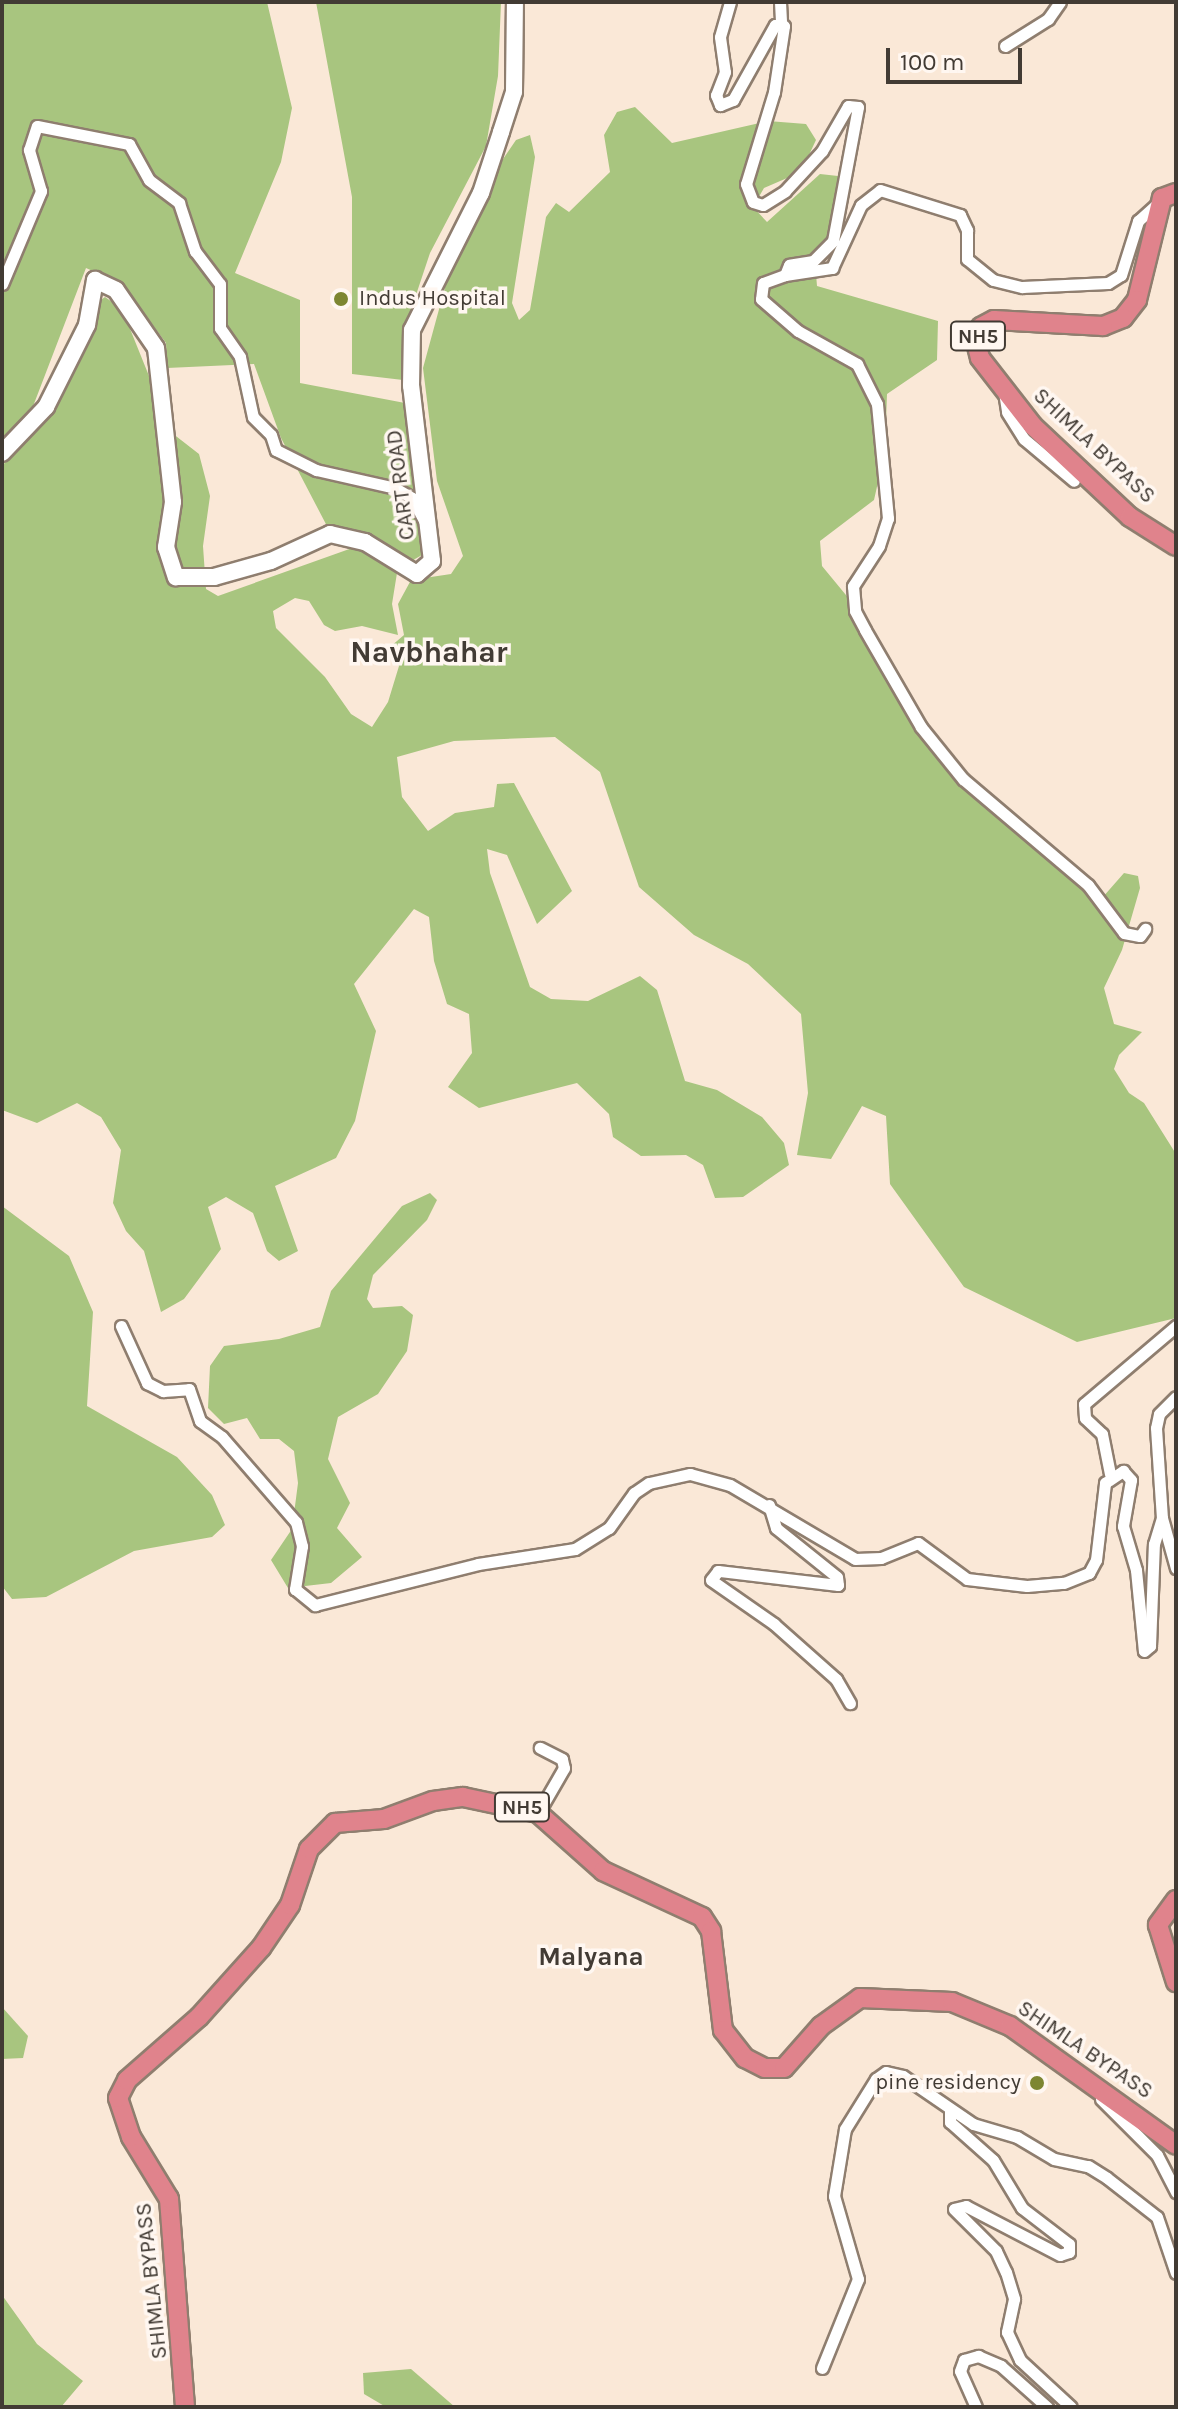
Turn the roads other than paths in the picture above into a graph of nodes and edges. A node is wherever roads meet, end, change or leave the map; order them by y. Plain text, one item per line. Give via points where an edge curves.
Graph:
1 (515, 2) edge
2 (730, 2) edge
3 (780, 2) edge
4 (1060, 2) edge
5 (781, 23) junction
6 (1005, 46) dead end
7 (1169, 196) edge
8 (785, 275) junction
9 (2, 284) edge
10 (1004, 391) junction
11 (2, 453) edge
12 (1074, 481) dead end
13 (426, 525) junction
14 (1176, 546) edge
15 (1145, 929) dead end
16 (121, 1326) dead end
17 (1176, 1326) edge
18 (1176, 1397) edge
19 (1110, 1474) junction
20 (769, 1505) junction
21 (1162, 1518) junction
22 (1176, 1568) edge
23 (850, 1703) dead end
24 (540, 1748) dead end
25 (538, 1813) junction
26 (1176, 1900) edge
27 (1176, 1982) edge
28 (1082, 2077) junction
29 (950, 2110) junction
30 (1176, 2145) edge
31 (1176, 2192) edge
32 (1176, 2273) edge
33 (822, 2368) dead end
34 (185, 2407) edge
35 (976, 2407) edge
36 (1047, 2407) edge
37 (1071, 2407) edge

1 - 13 main road, CART ROAD via 514,92 481,193 412,330 411,386
2 - 5 street via 720,37 725,72 716,95 720,105 733,100
3 - 5 street
4 - 6 street via 1048,19
5 - 8 street via 774,92 746,184 753,202 763,205 785,191 817,159 848,106 856,105 859,113 847,148 833,241 813,261 786,267
7 - 8 street via 1138,221 1121,275 1108,283 1022,287 993,280 967,259 967,230 960,215 880,190 861,205 832,268
7 - 10 highway, SHIMLA BYPASS / NH5 via 1137,300 1123,318 1103,326 994,320 981,327 976,342 980,358
8 - 15 street via 763,283 766,306 857,364 877,404 888,518 879,546 853,586 855,611 865,630 921,727 963,779 1088,885 1124,933 1140,936
9 - 13 street via 41,191 29,150 37,126 129,144 149,180 179,203 195,251 220,284 220,328 240,357 253,417 271,435 276,450 316,470 395,488 412,498
10 - 12 street via 1007,412 1019,432
10 - 14 highway, SHIMLA BYPASS / NH5 via 1110,499
11 - 13 main road, CART ROAD via 46,407 87,325 95,280 116,290 156,348 173,502 166,547 176,577 214,577 271,561 330,534 365,542 417,574 432,561
16 - 20 street via 147,1383 163,1391 189,1389 200,1421 222,1437 296,1522 302,1546 295,1589 315,1605 478,1564 575,1549 609,1528 634,1493 660,1479 703,1475
17 - 19 street via 1084,1404 1085,1418 1102,1434
18 - 21 street via 1159,1414 1156,1428
19 - 20 street via 1100,1498 1096,1560 1089,1573 1064,1583 1027,1586 967,1579 918,1543 881,1558 855,1559
19 - 21 street via 1123,1471 1131,1480 1123,1526 1136,1570 1144,1651 1150,1646 1154,1544
20 - 23 street via 776,1528 837,1577 838,1585 718,1571 711,1580 759,1612 836,1679
21 - 22 street
24 - 25 street via 562,1759 564,1768
25 - 28 highway, SHIMLA BYPASS / NH5 via 603,1871 702,1917 711,1931 723,2030 745,2058 765,2068 784,2068 842,2009 879,1995 952,2002 981,2012
25 - 34 highway, SHIMLA BYPASS / NH5 via 463,1797 433,1801 384,1819 335,1823 309,1849 290,1905 261,1948 199,2017 120,2090 122,2119 166,2188 172,2211
26 - 27 highway via 1160,1918 1158,1934
28 - 30 highway, SHIMLA BYPASS / NH5
28 - 31 street via 1157,2155
29 - 32 street via 973,2124 1017,2137 1054,2159 1088,2166 1132,2195 1157,2217
29 - 33 street via 903,2076 886,2072 847,2123 834,2196 858,2279
29 - 37 street via 950,2122 993,2160 1022,2208 1069,2244 1069,2252 1060,2255 966,2206 954,2209 996,2251 1006,2272 1014,2299 1007,2332 1020,2360
35 - 36 street via 960,2371 964,2360 978,2356 1001,2366

